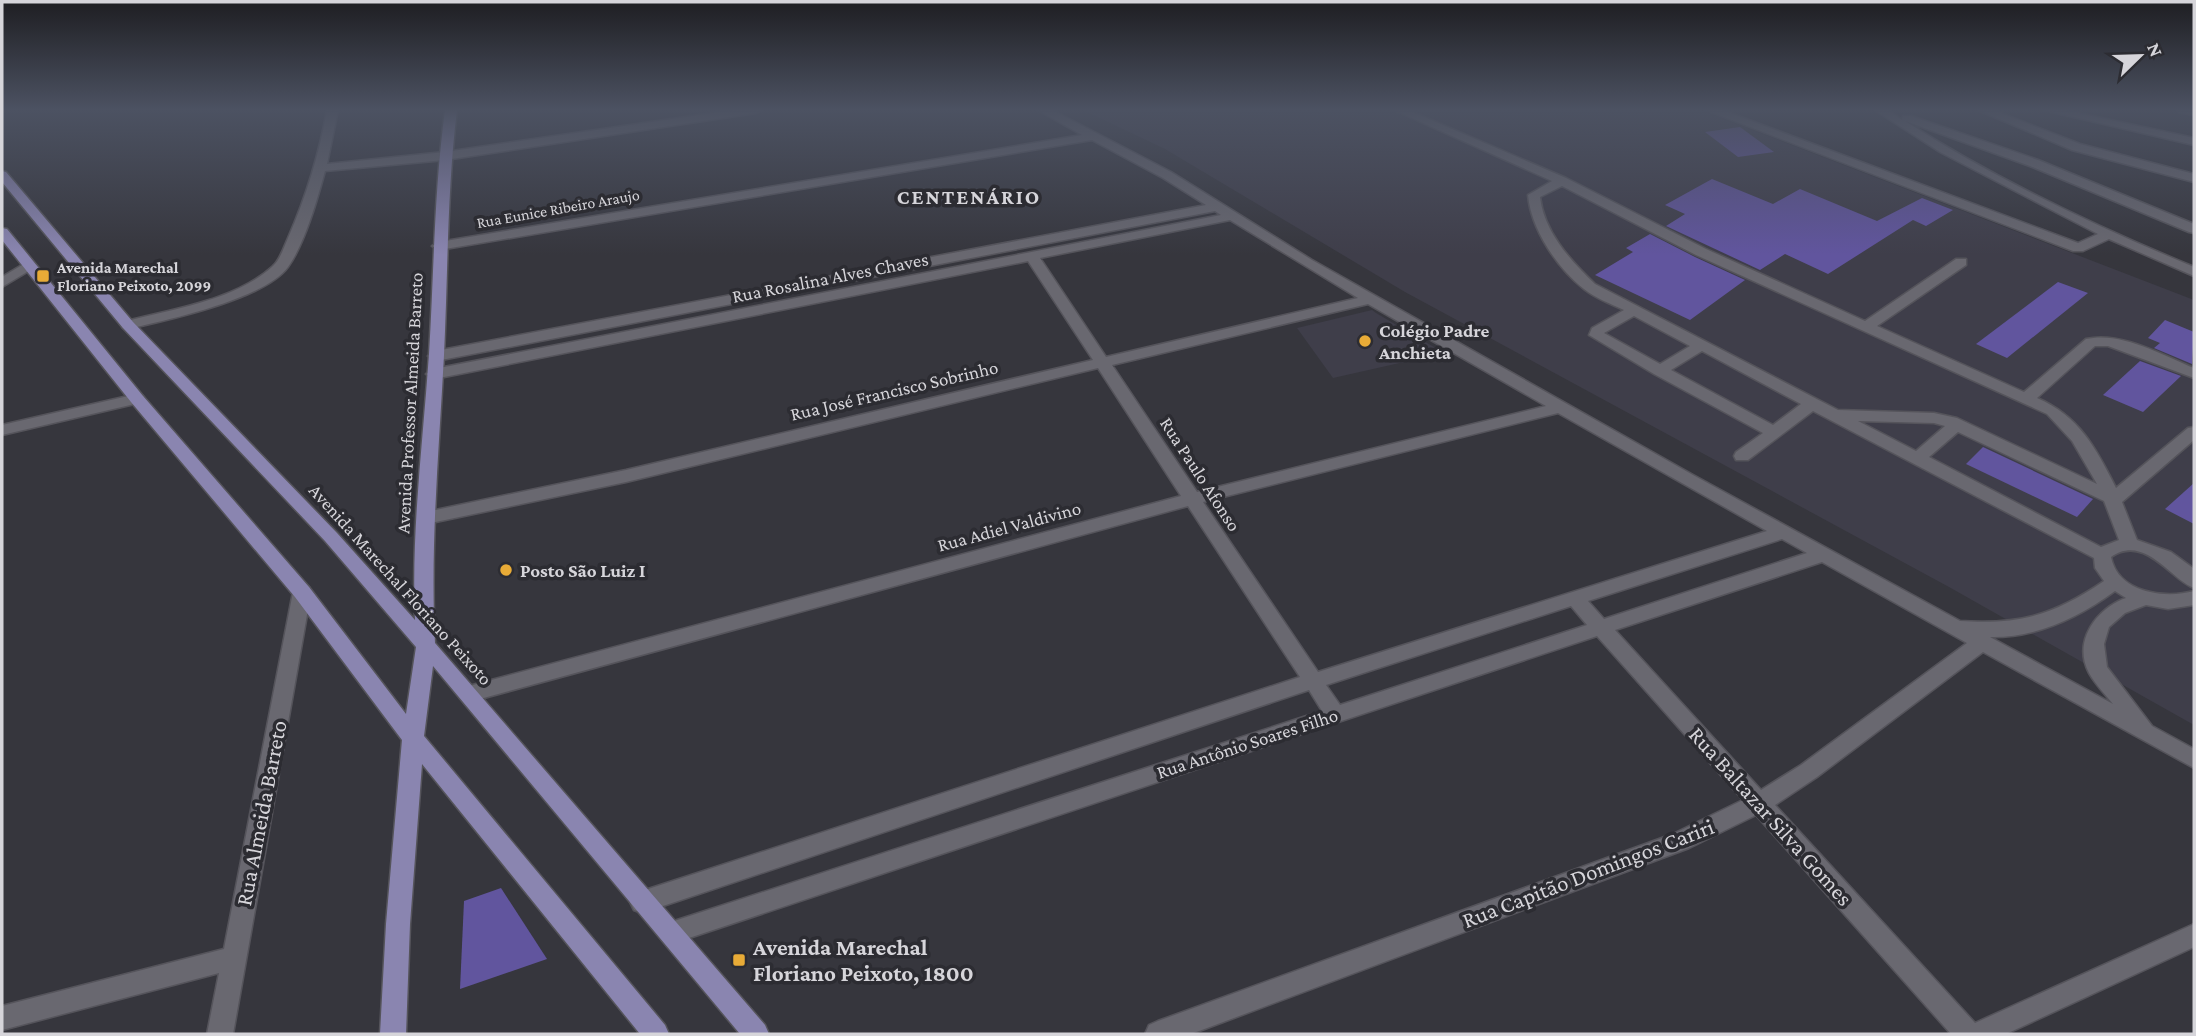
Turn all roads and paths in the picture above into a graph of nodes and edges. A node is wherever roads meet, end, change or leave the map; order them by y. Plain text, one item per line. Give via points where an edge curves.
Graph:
1 (323, 158) edge
2 (404, 158) edge
3 (445, 158) edge
4 (963, 158) edge
5 (1137, 158) edge
6 (1510, 158) edge
7 (1840, 158) edge
8 (1962, 158) edge
9 (2021, 158) edge
10 (2119, 158) edge
11 (320, 168) junction
12 (2, 175) edge
13 (2194, 178) edge
14 (1562, 181) junction
15 (1215, 207) junction
16 (1233, 216) junction
17 (2194, 229) edge
18 (2, 232) edge
19 (2108, 235) junction
20 (439, 246) junction
21 (1033, 258) junction
22 (1961, 262) dead end
23 (27, 265) junction
24 (2194, 272) edge
25 (2, 283) edge
26 (1371, 299) junction
27 (1633, 311) junction
28 (128, 325) junction
29 (1867, 326) junction
30 (1700, 346) junction
31 (436, 356) junction
32 (1103, 363) junction
33 (1660, 371) junction
34 (2194, 373) edge
35 (434, 374) junction
36 (2027, 398) junction
37 (137, 399) junction
38 (1812, 404) junction
39 (1561, 407) junction
40 (1832, 414) junction
41 (1951, 422) junction
42 (2, 430) edge
43 (1774, 432) junction
44 (2194, 433) edge
45 (1742, 456) dead end
46 (1917, 459) junction
47 (2114, 499) junction
48 (1193, 500) junction
49 (426, 518) junction
50 (1784, 532) junction
51 (2130, 546) junction
52 (1825, 554) junction
53 (2102, 555) junction
54 (2194, 581) edge
55 (2115, 582) junction
56 (303, 592) junction
57 (1574, 598) junction
58 (2145, 598) junction
59 (2194, 598) edge
60 (1601, 628) junction
61 (1956, 628) junction
62 (1981, 643) junction
63 (426, 647) junction
64 (1313, 681) junction
65 (469, 694) junction
66 (1335, 714) junction
67 (2148, 735) junction
68 (413, 738) junction
69 (2194, 759) edge
70 (1759, 803) junction
71 (642, 902) junction
72 (671, 933) junction
73 (2194, 935) edge
74 (234, 958) junction
75 (2, 1018) edge
76 (220, 1034) edge
77 (393, 1034) edge
78 (656, 1034) edge
79 (756, 1034) edge
80 (1158, 1034) edge
81 (1968, 1034) edge
82 (1978, 1034) edge

1 - 11 street
2 - 11 street
3 - 20 main road, Avenida Professor Almeida Barreto
4 - 20 street, Rua Eunice Ribeiro Araujo
5 - 15 street
6 - 14 street
7 - 19 street via 2078,248
8 - 19 street
9 - 17 street
10 - 13 street
11 - 28 street via 292,244 273,276 242,291
12 - 28 main road, Avenida Marechal Floriano Peixoto
14 - 27 street via 1534,195 1543,227 1578,277
14 - 29 street via 1701,251
15 - 16 street
15 - 31 street, Rua Rosalina Alves Chaves
16 - 21 street, Rua Rosalina Alves Chaves
16 - 26 street
18 - 23 main road
19 - 24 street
20 - 31 main road, Avenida Professor Almeida Barreto
21 - 32 street, Rua Paulo Afonso
21 - 35 street, Rua Rosalina Alves Chaves
22 - 29 street
23 - 25 street
23 - 37 main road
26 - 32 street, Rua José Francisco Sobrinho
26 - 39 street
27 - 30 street
27 - 33 street via 1596,335
28 - 63 main road, Avenida Marechal Floriano Peixoto via 331,537
29 - 36 street
30 - 33 street
30 - 38 street
31 - 35 main road, Avenida Professor Almeida Barreto
32 - 48 street, Rua Paulo Afonso
32 - 49 street, Rua José Francisco Sobrinho via 626,476
33 - 43 street
34 - 36 street via 2099,339
35 - 49 main road, Avenida Professor Almeida Barreto
36 - 47 street via 2070,426
37 - 42 street
37 - 56 main road
38 - 40 street
38 - 43 street
39 - 48 street, Rua Adiel Valdivino
39 - 50 street
40 - 41 street
40 - 46 street
41 - 46 street via 1954,427
41 - 47 street
43 - 45 street
44 - 47 street
46 - 53 street
47 - 51 street
48 - 64 street, Rua Paulo Afonso
48 - 65 street, Rua Adiel Valdivino
49 - 63 main road, Avenida Professor Almeida Barreto
50 - 52 street
50 - 57 street, Rua Antônio Soares Filho
51 - 53 street via 2107,549
51 - 54 street via 2167,558
52 - 60 street, Rua Antônio Soares Filho
52 - 61 street
53 - 55 street via 2101,562
55 - 58 street
55 - 61 street via 2076,607 2031,626
56 - 68 main road
56 - 74 street, Rua Almeida Barreto
57 - 60 street, Rua Baltazar Silva Gomes
57 - 64 street, Rua Antônio Soares Filho
58 - 59 street via 2175,604
58 - 67 street via 2119,608 2101,623 2094,644 2097,669
60 - 66 street, Rua Antônio Soares Filho
60 - 70 street, Rua Baltazar Silva Gomes
61 - 62 street
62 - 67 street
62 - 70 street, Rua Capitão Domingos Cariri
63 - 65 main road, Avenida Marechal Floriano Peixoto
63 - 68 main road, Avenida Professor Almeida Barreto
64 - 66 street, Rua Paulo Afonso
64 - 71 street, Rua Antônio Soares Filho
65 - 71 main road, Avenida Marechal Floriano Peixoto
66 - 72 street, Rua Antônio Soares Filho
67 - 69 street
68 - 77 main road, Avenida Professor Almeida Barreto
68 - 78 main road
70 - 80 street, Rua Capitão Domingos Cariri via 1681,841
70 - 81 street, Rua Baltazar Silva Gomes
71 - 72 main road, Avenida Marechal Floriano Peixoto
72 - 79 main road, Avenida Marechal Floriano Peixoto
73 - 82 street
74 - 75 street
74 - 76 street, Rua Almeida Barreto

